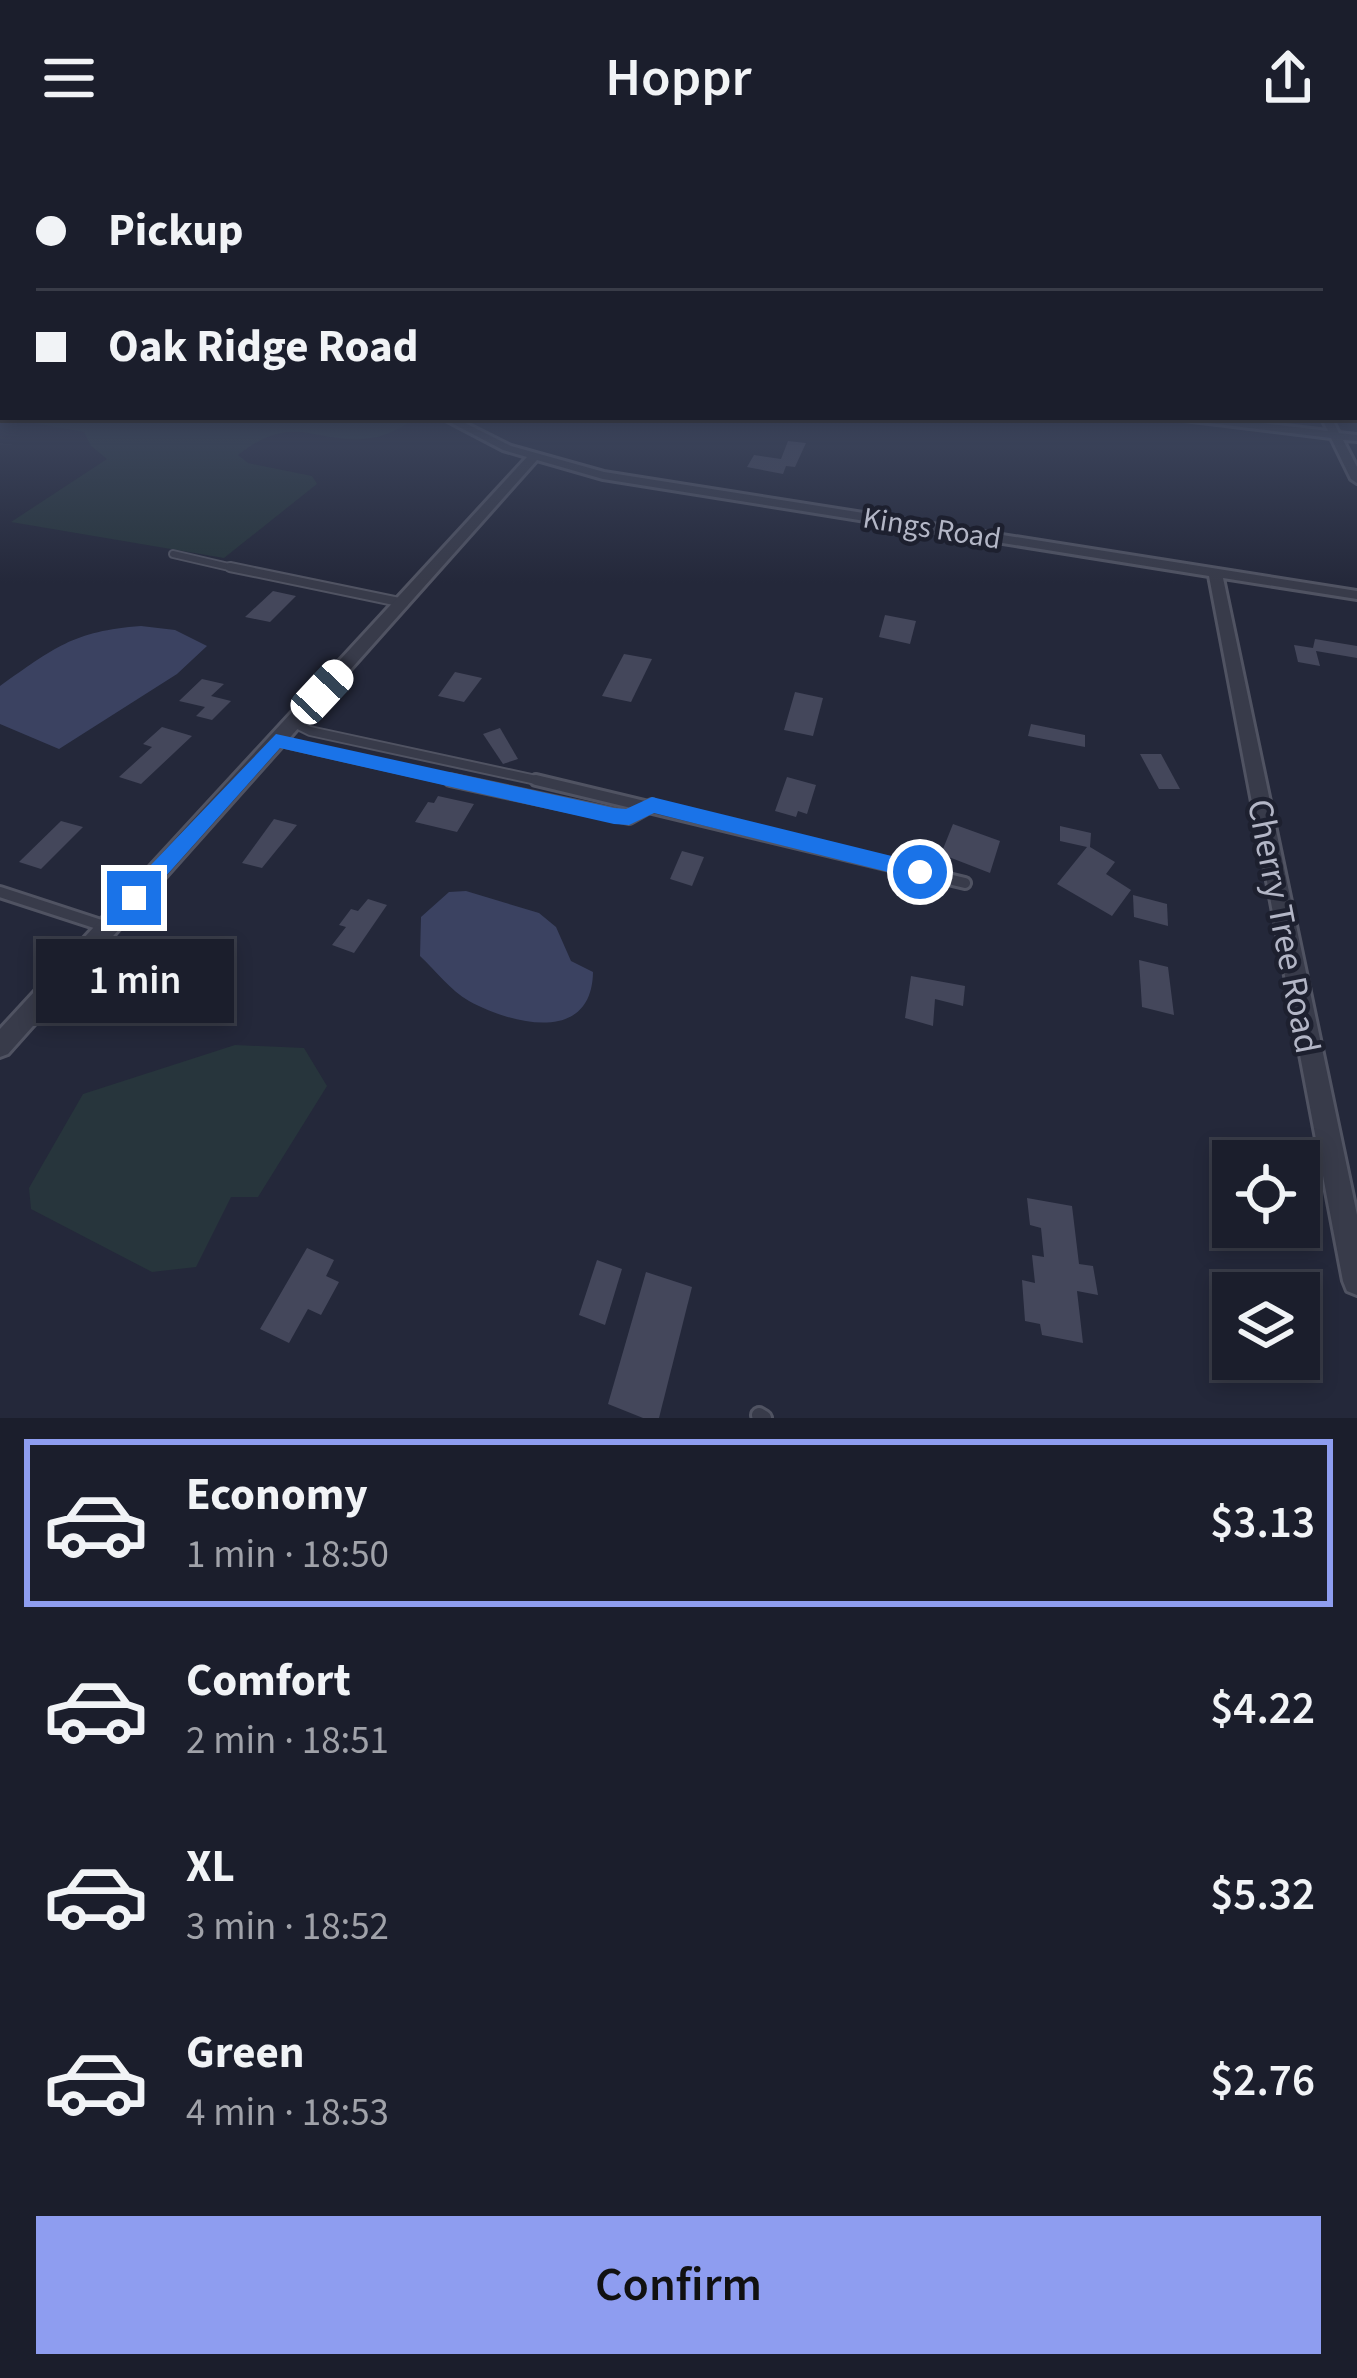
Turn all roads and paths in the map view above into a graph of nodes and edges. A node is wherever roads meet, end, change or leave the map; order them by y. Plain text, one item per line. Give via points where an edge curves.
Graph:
1 (527, 465) edge
2 (566, 465) edge
3 (173, 554) dead end
4 (1214, 572) junction
5 (1357, 595) edge
6 (404, 603) junction
7 (293, 723) junction
8 (276, 741) junction
9 (652, 805) junction
10 (965, 883) dead end
11 (0, 892) edge
12 (107, 926) junction
13 (0, 1046) edge
14 (1357, 1281) edge

1 - 6 street
2 - 4 street, Kings Road
3 - 6 lane
4 - 5 street, Kings Road
4 - 14 street, Cherry Tree Road
6 - 7 street
7 - 8 street
7 - 9 lane
8 - 9 lane via 614,816 629,818
8 - 12 street
9 - 10 lane
11 - 12 lane
12 - 13 street

